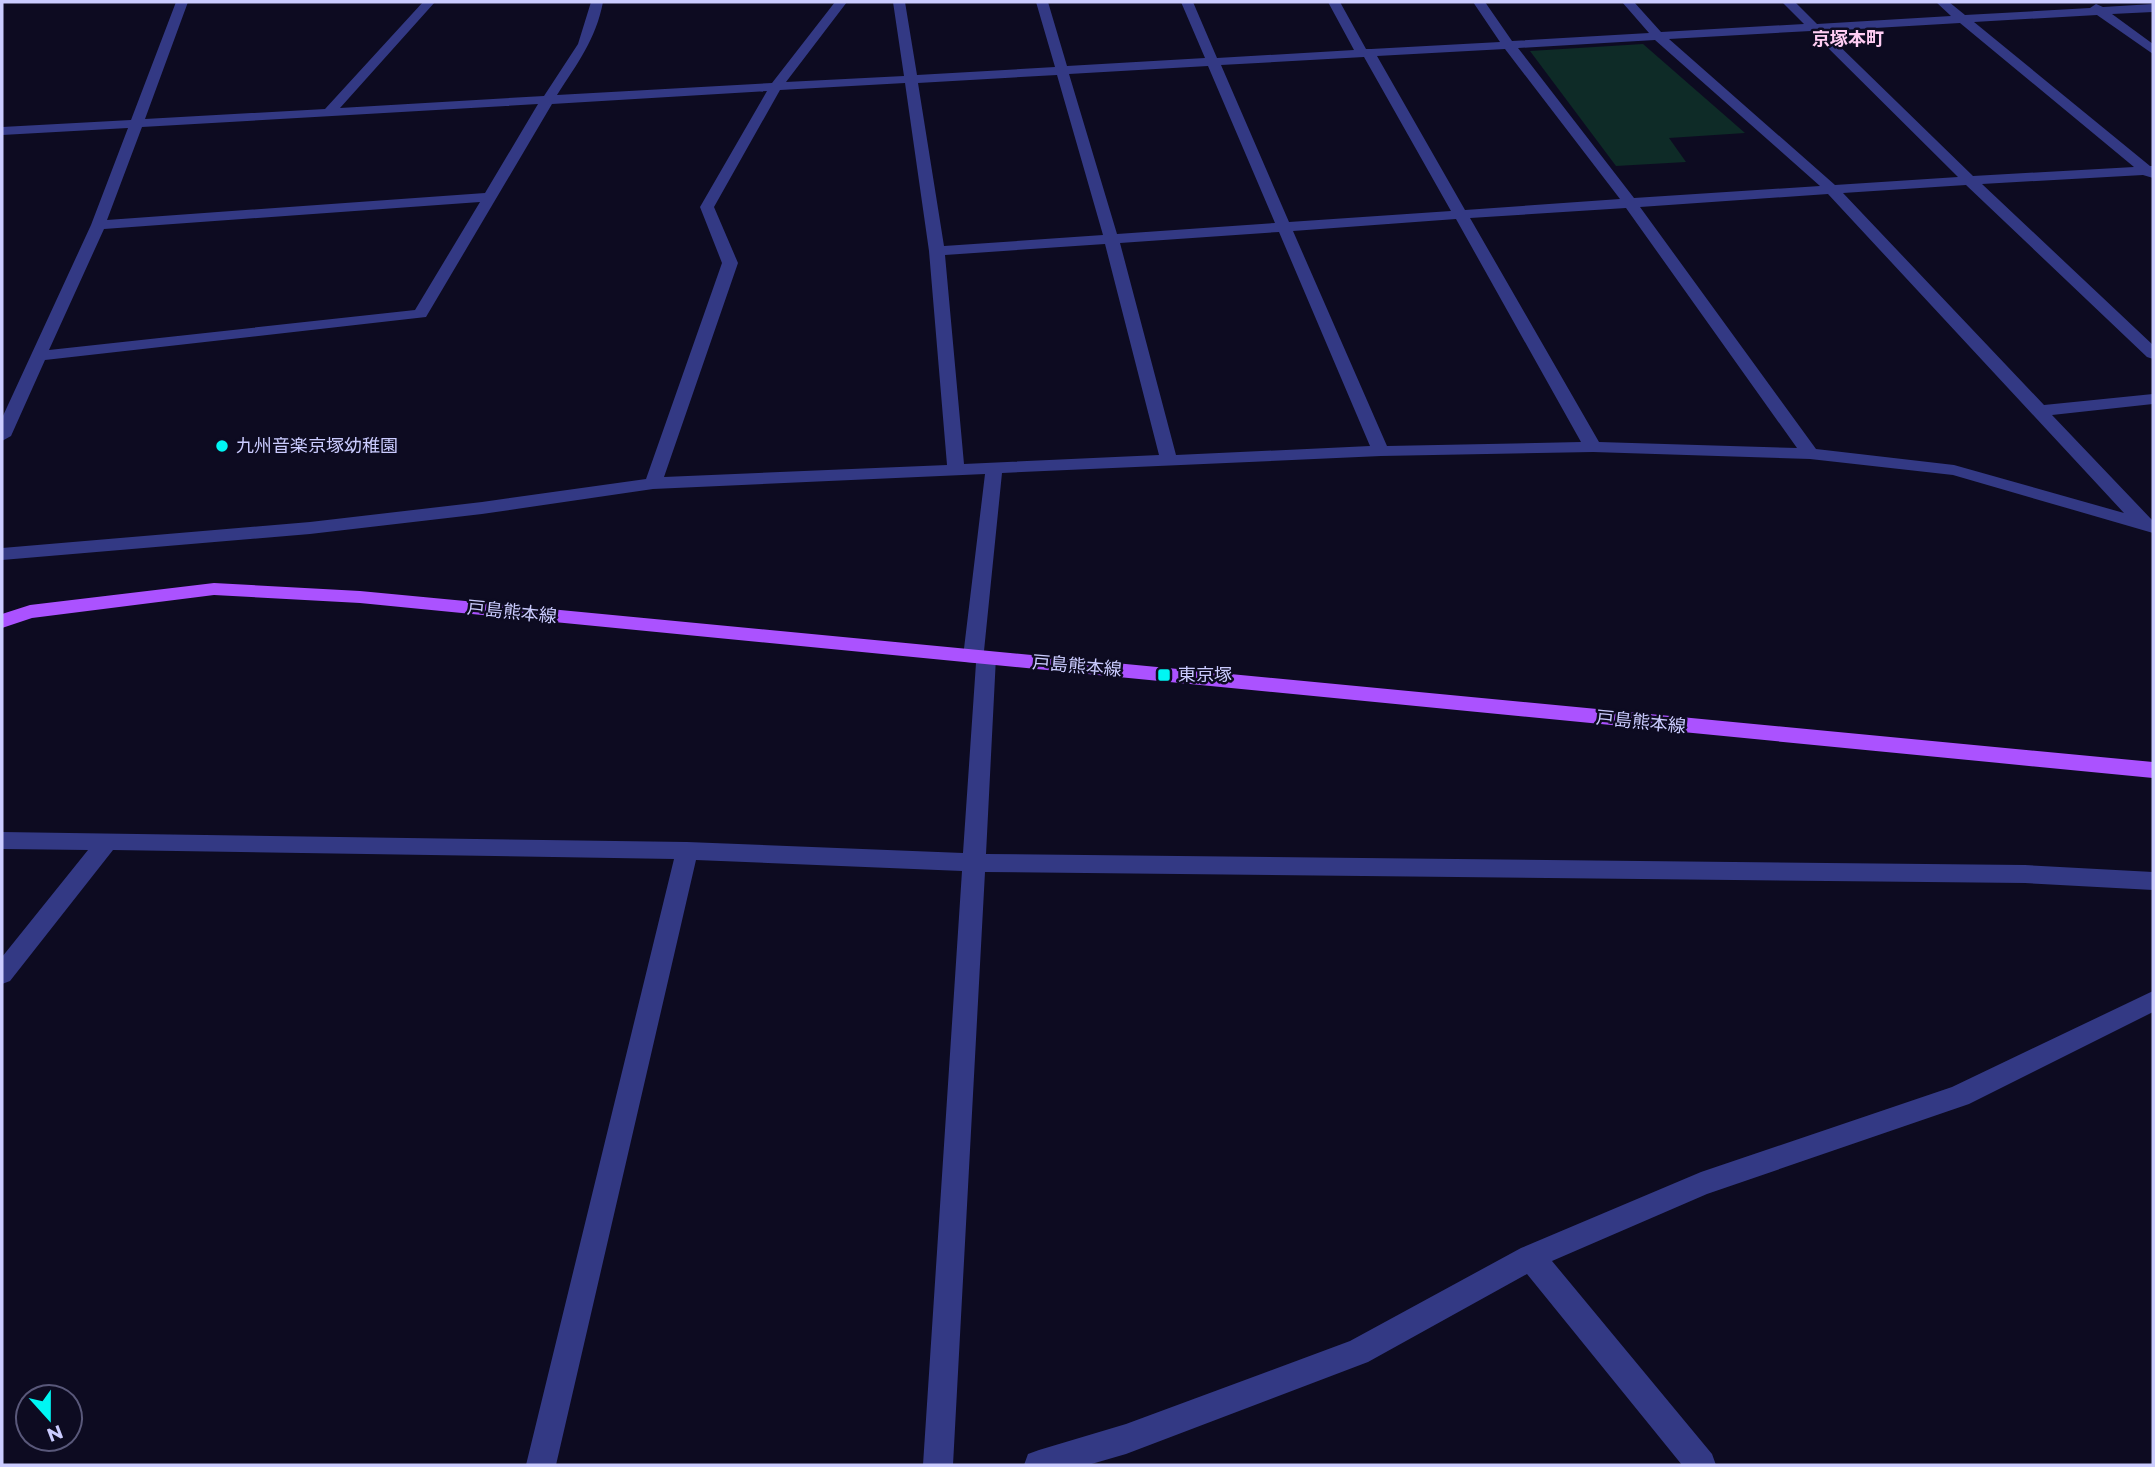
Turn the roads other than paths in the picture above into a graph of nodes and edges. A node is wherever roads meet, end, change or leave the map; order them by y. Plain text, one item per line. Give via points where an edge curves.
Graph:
1 (182, 2) edge
2 (429, 2) edge
3 (597, 2) edge
4 (841, 2) edge
5 (899, 2) edge
6 (1042, 2) edge
7 (1187, 2) edge
8 (1334, 2) edge
9 (1479, 2) edge
10 (1628, 2) edge
11 (1788, 2) edge
12 (1942, 2) edge
13 (2087, 2) edge
14 (2153, 8) edge
15 (2100, 12) junction
16 (1964, 19) junction
17 (1815, 27) junction
18 (1657, 35) junction
19 (1508, 44) junction
20 (2153, 50) edge
21 (1364, 52) junction
22 (1212, 60) junction
23 (1060, 70) junction
24 (909, 80) junction
25 (775, 88) junction
26 (548, 99) junction
27 (330, 111) junction
28 (135, 121) junction
29 (2, 131) edge
30 (2151, 172) edge
31 (1970, 181) junction
32 (1832, 189) junction
33 (492, 198) junction
34 (1630, 203) junction
35 (1461, 215) junction
36 (98, 225) junction
37 (1286, 225) junction
38 (1111, 238) junction
39 (937, 251) junction
40 (2153, 354) edge
41 (38, 356) junction
42 (2153, 399) edge
43 (2039, 411) junction
44 (2, 436) edge
45 (1593, 447) junction
46 (1381, 451) junction
47 (1810, 454) junction
48 (1169, 461) junction
49 (994, 469) junction
50 (956, 471) junction
51 (653, 484) junction
52 (2149, 525) edge
53 (2, 554) edge
54 (2, 621) edge
55 (980, 657) junction
56 (2153, 770) edge
57 (2, 840) edge
58 (106, 843) junction
59 (687, 851) junction
60 (974, 862) junction
61 (2153, 881) edge
62 (2, 974) edge
63 (2153, 1001) edge
64 (1531, 1256) junction
65 (541, 1465) edge
66 (938, 1465) edge
67 (1039, 1465) edge
68 (1701, 1465) edge

1 - 28 street
2 - 27 street
3 - 26 street via 580,54
4 - 25 street
5 - 24 street
6 - 23 street
7 - 22 street
8 - 21 street
9 - 19 street
10 - 18 street
11 - 17 street
12 - 16 street
13 - 15 street
14 - 15 street
15 - 16 street
15 - 20 street
16 - 17 street
16 - 30 street
17 - 18 street
17 - 31 street
18 - 19 street
18 - 32 street
19 - 21 street
19 - 34 street
21 - 22 street
21 - 35 street
22 - 23 street
22 - 37 street
23 - 24 street
23 - 38 street
24 - 25 street
24 - 39 street
25 - 26 street
25 - 51 street via 707,207 730,263
26 - 27 street
26 - 33 street
27 - 28 street
28 - 29 street
28 - 36 street
30 - 31 street
31 - 32 street
31 - 40 street
32 - 34 street
32 - 43 street
33 - 36 street
33 - 41 street via 420,314
34 - 35 street
34 - 47 street
35 - 37 street
35 - 45 street
36 - 41 street
37 - 38 street
37 - 46 street
38 - 39 street
38 - 48 street
39 - 50 street
41 - 44 street
42 - 43 street
43 - 52 street
45 - 46 street
45 - 47 street
46 - 48 street
47 - 52 street via 1954,470
48 - 49 street
49 - 50 street
49 - 55 street
50 - 51 street
51 - 53 street via 310,528
54 - 55 main road, 戸島熊本線 via 30,612 214,589 374,598
55 - 56 main road, 戸島熊本線
55 - 60 street
57 - 58 street
58 - 59 street
58 - 62 street
59 - 60 street
59 - 65 street
60 - 61 street via 2025,874
60 - 66 street
63 - 64 street via 1960,1096 1701,1184
64 - 67 street via 1358,1352 1126,1438
64 - 68 street

